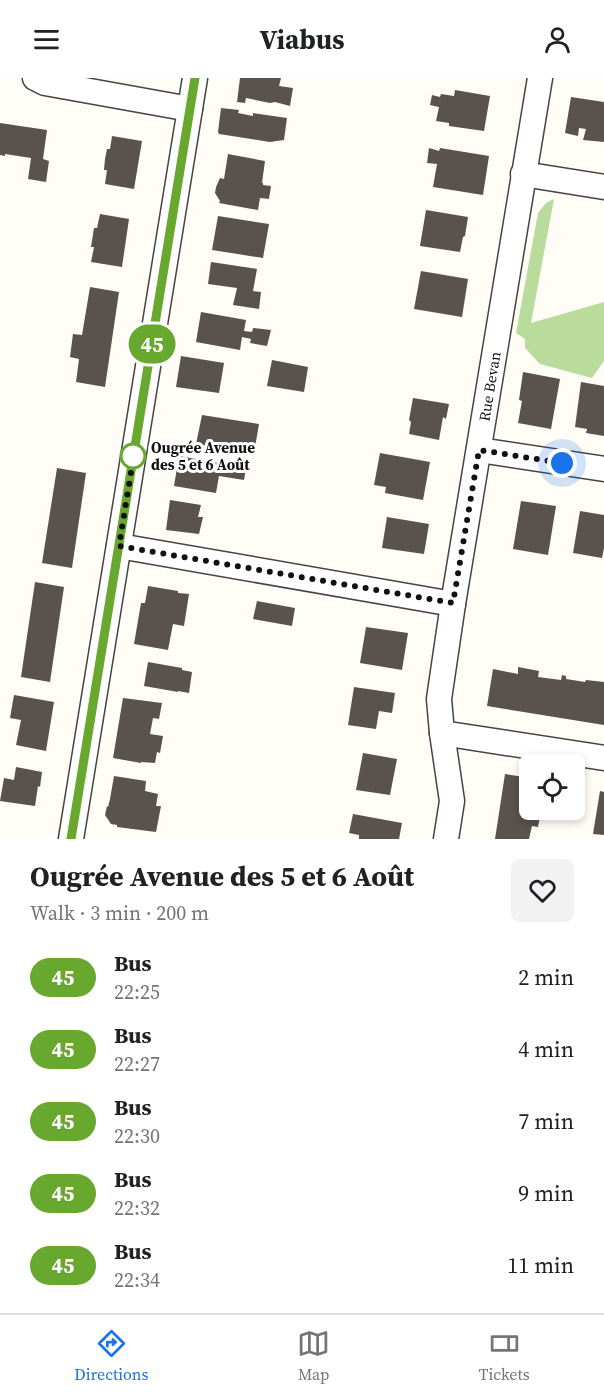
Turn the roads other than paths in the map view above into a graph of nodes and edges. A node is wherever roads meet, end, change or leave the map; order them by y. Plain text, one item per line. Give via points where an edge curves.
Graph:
1 (36, 78) edge
2 (195, 78) edge
3 (540, 78) edge
4 (190, 109) junction
5 (523, 174) junction
6 (604, 187) edge
7 (479, 450) junction
8 (604, 469) edge
9 (119, 546) junction
10 (453, 603) junction
11 (441, 733) junction
12 (604, 758) edge
13 (70, 839) edge
14 (446, 839) edge

1 - 4 street via 45,83
2 - 4 street
3 - 5 street, Rue Bevan
4 - 9 street
5 - 6 street
5 - 7 street, Rue Bevan
7 - 8 street
7 - 10 street, Rue Bevan
9 - 10 street
9 - 13 street
10 - 11 street, Rue Bevan via 439,699
11 - 12 street
11 - 14 street, Rue Bevan via 452,801

